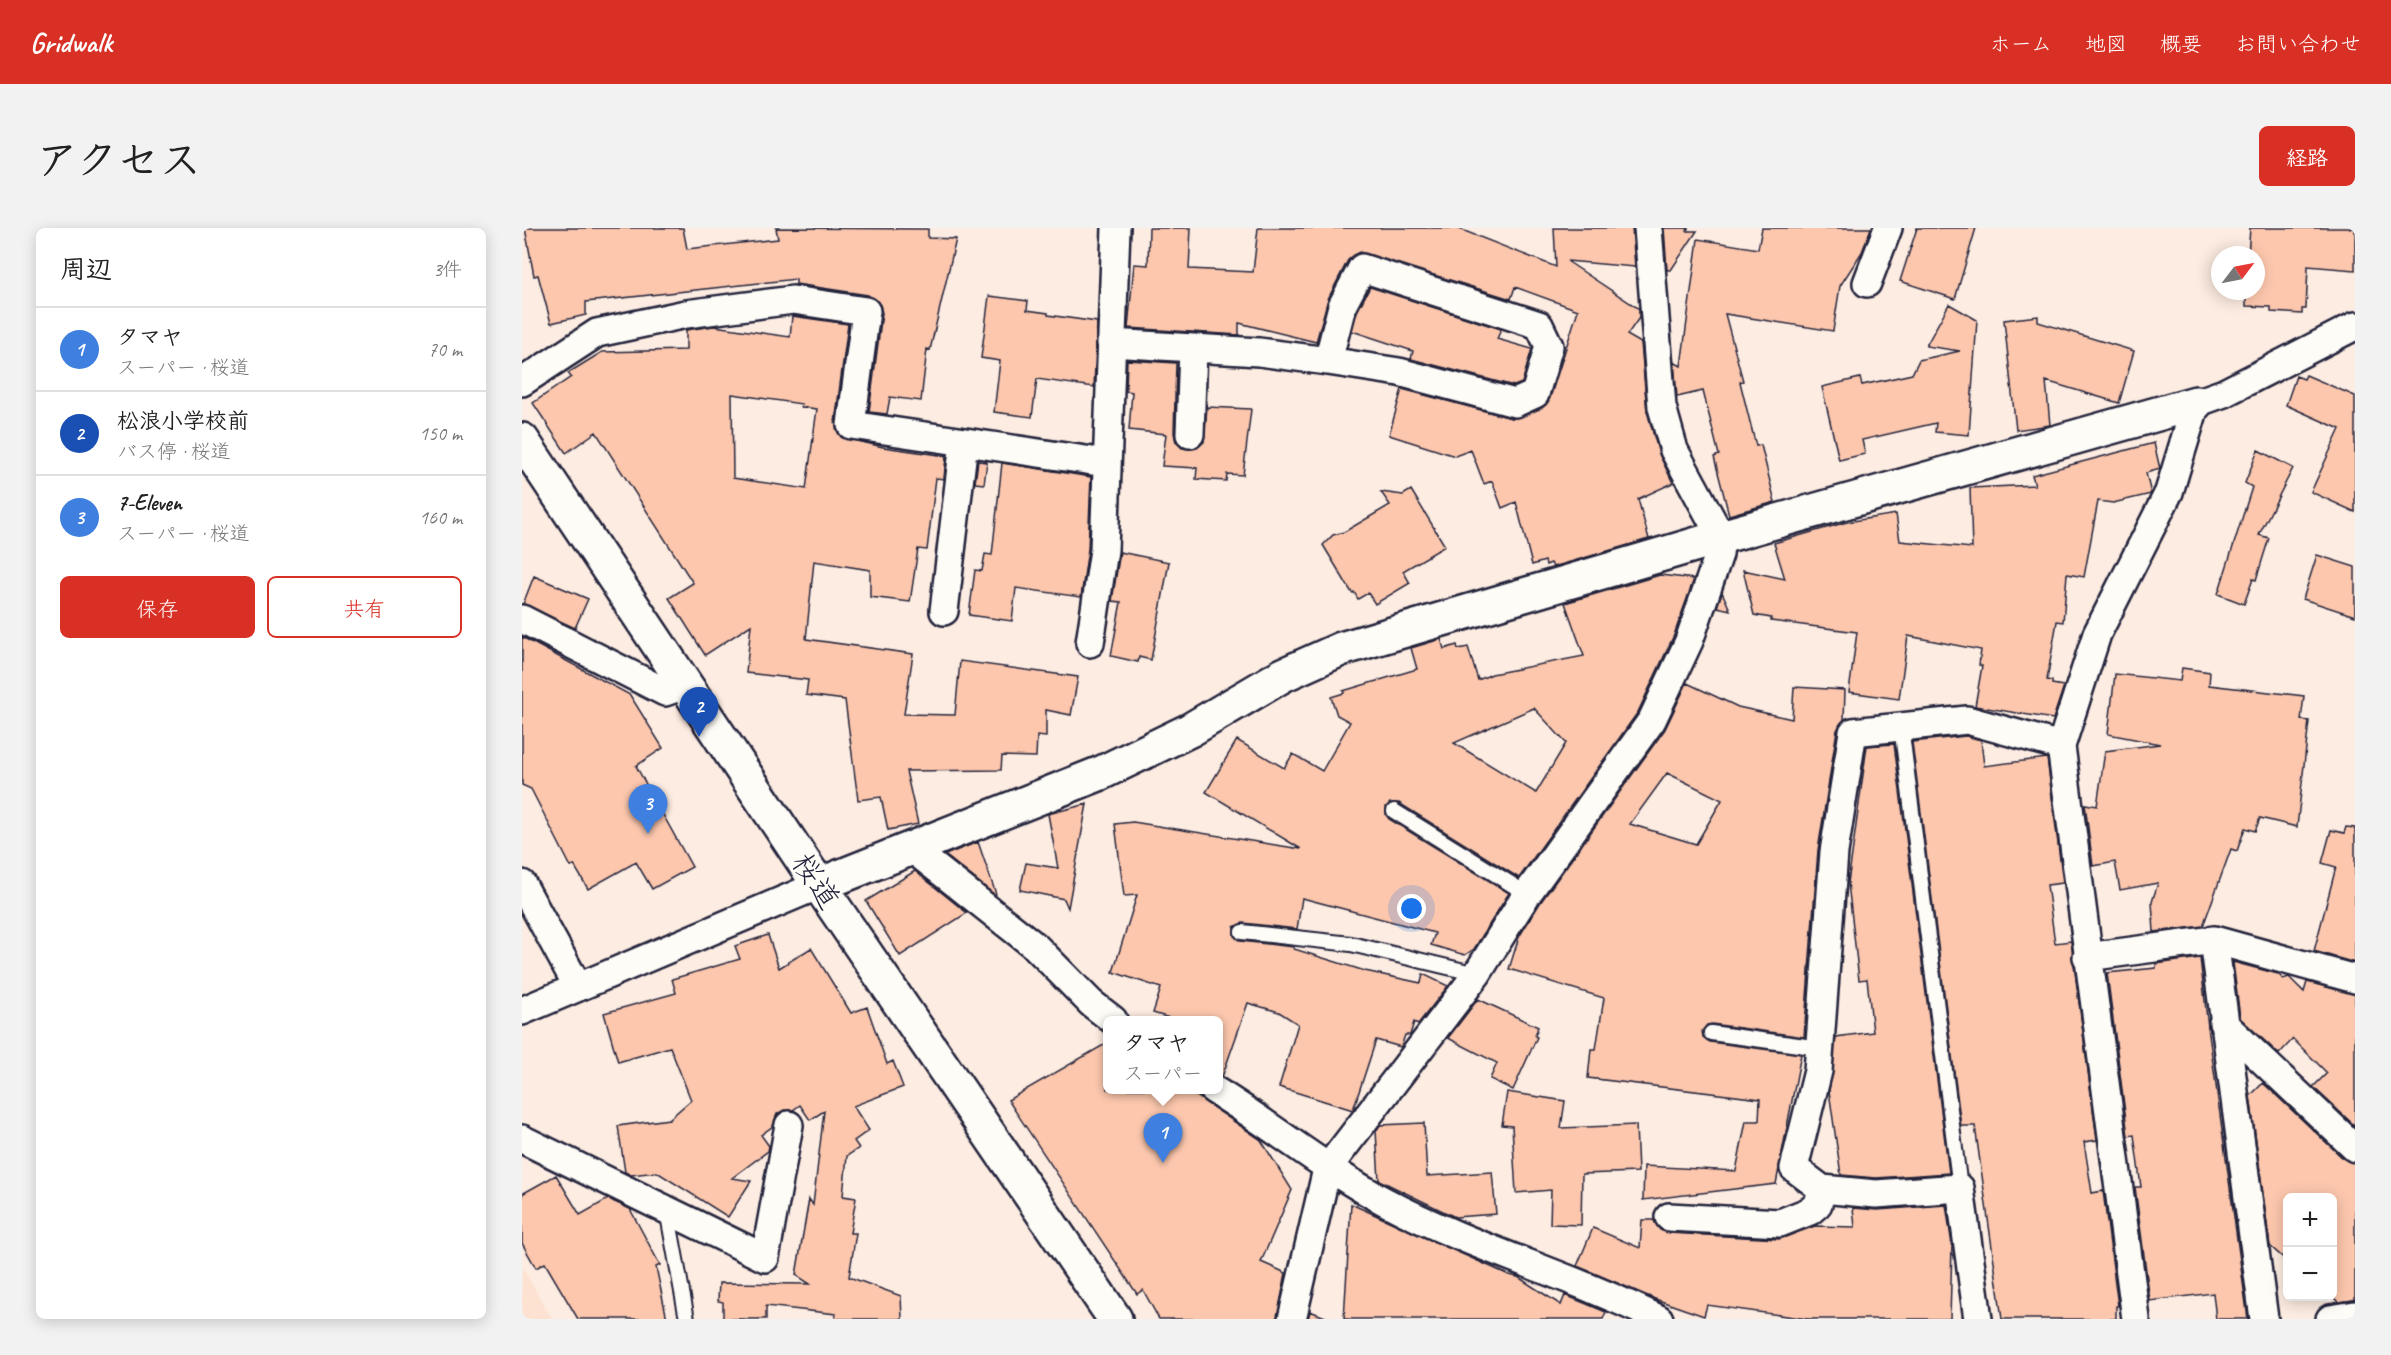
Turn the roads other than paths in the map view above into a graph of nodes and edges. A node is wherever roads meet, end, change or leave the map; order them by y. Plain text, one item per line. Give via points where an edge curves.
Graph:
1 (1116, 228) edge
2 (1648, 228) edge
3 (1888, 228) edge
4 (1867, 283) dead end
5 (2355, 326) edge
6 (1111, 343) junction
7 (1193, 348) junction
8 (1328, 361) junction
9 (522, 382) edge
10 (2196, 403) junction
11 (1190, 434) dead end
12 (522, 440) edge
13 (964, 442) junction
14 (1106, 463) junction
15 (1721, 537) junction
16 (944, 611) dead end
17 (522, 619) edge
18 (1090, 643) dead end
19 (685, 685) junction
20 (1901, 726) junction
21 (2061, 746) junction
22 (1394, 811) dead end
23 (911, 848) junction
24 (522, 884) edge
25 (819, 885) junction
26 (1527, 894) junction
27 (1242, 932) dead end
28 (2214, 940) junction
29 (2088, 957) junction
30 (1477, 974) junction
31 (2355, 979) edge
32 (578, 987) junction
33 (522, 1011) edge
34 (1108, 1016) edge
35 (2223, 1023) junction
36 (1712, 1033) dead end
37 (1820, 1048) junction
38 (1222, 1094) edge
39 (789, 1125) dead end
40 (522, 1139) edge
41 (2355, 1148) edge
42 (1327, 1169) junction
43 (1960, 1188) junction
44 (1822, 1189) junction
45 (667, 1210) junction
46 (1669, 1217) dead end
47 (687, 1319) edge
48 (1115, 1319) edge
49 (1292, 1319) edge
50 (1659, 1319) edge
51 (1978, 1319) edge
52 (2136, 1319) edge
53 (2264, 1319) edge

1 - 6 street
2 - 15 street via 1662,407 1674,450
3 - 4 street
5 - 10 street via 2224,393
6 - 7 street
6 - 14 street
7 - 8 street
7 - 11 street
8 - 8 street via 1399,372 1515,403 1535,394 1549,346 1539,326 1362,268 1342,306
9 - 13 street via 597,333 686,314 793,300 866,310 851,425
10 - 15 street
10 - 21 street via 2169,492 2097,634
12 - 19 street, 桜道
13 - 14 street
13 - 16 street
14 - 18 street via 1104,550
15 - 23 street via 1341,649 1283,675 1137,757
15 - 26 street via 1719,554 1689,641 1652,720
17 - 19 street via 665,692
19 - 25 street, 桜道
20 - 21 street via 1967,720
20 - 37 street via 1852,732 1834,852
20 - 43 lane
21 - 29 street
22 - 26 lane
23 - 25 street
23 - 34 street via 1036,947
24 - 32 street
25 - 32 street
25 - 48 street, 桜道
26 - 30 street
27 - 30 lane via 1351,944
28 - 29 street
28 - 31 street
28 - 35 street
29 - 52 street
30 - 42 street
32 - 33 street
35 - 41 street
35 - 53 street
36 - 37 lane
37 - 44 street via 1794,1168
38 - 42 street via 1267,1122
39 - 45 street via 765,1258
40 - 45 street
42 - 49 street
42 - 50 street via 1388,1203
43 - 44 street via 1876,1194
43 - 51 street
44 - 46 street via 1818,1203 1810,1211 1780,1223
45 - 47 lane

